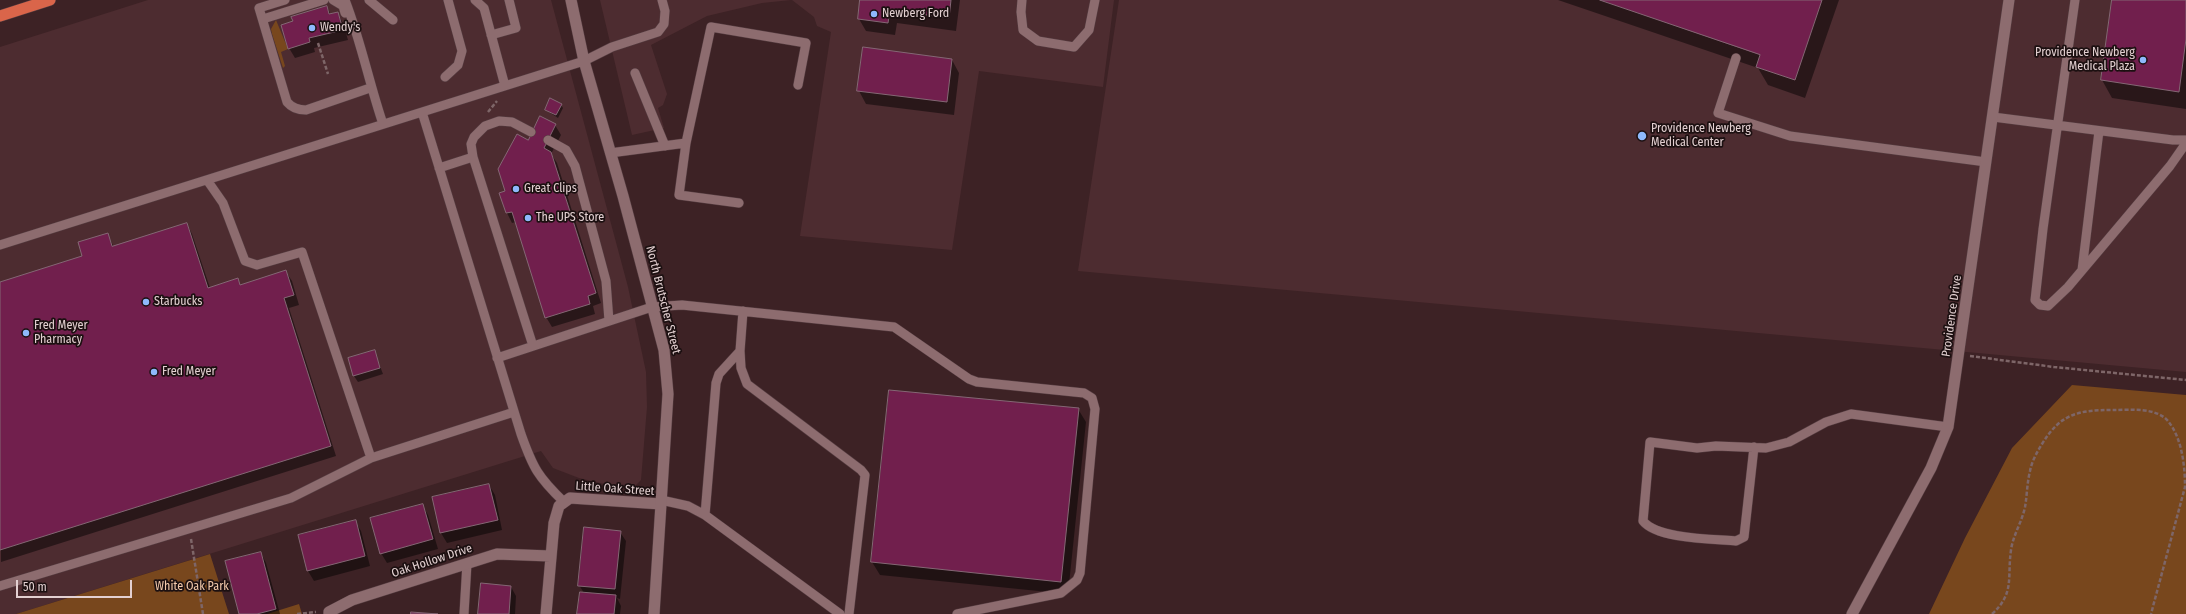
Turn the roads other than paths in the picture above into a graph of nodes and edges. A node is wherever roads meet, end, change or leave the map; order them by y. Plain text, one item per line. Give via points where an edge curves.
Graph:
1 (50, 0) edge
2 (285, 0) edge
3 (324, 0) edge
4 (333, 0) edge
5 (346, 0) edge
6 (369, 0) edge
7 (448, 0) edge
8 (475, 0) edge
9 (509, 0) edge
10 (571, 0) edge
11 (662, 0) edge
12 (1022, 0) edge
13 (1095, 0) edge
14 (2009, 0) edge
15 (2075, 0) edge
16 (0, 16) edge
17 (263, 19) junction
18 (393, 20) dead end
19 (491, 35) junction
20 (361, 53) junction
21 (1736, 58) dead end
22 (584, 61) junction
23 (635, 73) dead end
24 (445, 77) dead end
25 (370, 84) junction
26 (798, 85) dead end
27 (505, 86) junction
28 (422, 112) junction
29 (1993, 117) junction
30 (383, 124) junction
31 (2057, 125) junction
32 (2099, 131) junction
33 (531, 132) dead end
34 (548, 140) dead end
35 (2186, 140) edge
36 (686, 143) junction
37 (2186, 143) edge
38 (665, 146) junction
39 (610, 153) junction
40 (473, 157) junction
41 (1986, 162) junction
42 (439, 168) junction
43 (207, 180) junction
44 (739, 203) dead end
45 (0, 245) edge
46 (2082, 270) junction
47 (652, 307) junction
48 (743, 311) junction
49 (609, 321) junction
50 (533, 346) junction
51 (740, 351) junction
52 (498, 358) junction
53 (514, 412) junction
54 (1948, 427) junction
55 (1754, 447) junction
56 (371, 458) junction
57 (564, 502) junction
58 (661, 502) junction
59 (705, 514) junction
60 (550, 556) junction
61 (467, 563) junction
62 (0, 586) edge
63 (329, 613) edge
64 (464, 614) edge
65 (546, 614) edge
66 (654, 614) edge
67 (840, 614) edge
68 (849, 614) edge
69 (957, 614) edge
70 (1852, 614) edge

1 - 16 highway
2 - 17 lane via 259,8
3 - 17 lane
4 - 20 lane via 343,6 356,46
5 - 20 lane via 361,44
6 - 18 lane
7 - 24 lane via 462,51 458,65
8 - 19 lane via 484,8
9 - 19 lane via 516,28
10 - 22 street, North Brutscher Street
11 - 22 lane via 665,11 664,24 658,32 612,47
12 - 13 lane via 1020,12 1023,30 1038,41 1074,47 1089,30
14 - 29 street, Providence Drive
15 - 31 lane
17 - 25 lane via 287,102 295,108 301,110
19 - 27 lane
20 - 25 lane
21 - 41 lane via 1718,113 1790,136
22 - 27 lane
22 - 39 street, North Brutscher Street
23 - 38 lane
25 - 30 lane
26 - 36 lane via 806,43 711,27
27 - 28 lane
28 - 30 lane
28 - 42 lane
29 - 31 lane
29 - 41 street, Providence Drive
30 - 43 lane
31 - 32 lane
31 - 46 lane via 2036,300 2040,305 2048,306
32 - 35 lane
32 - 46 lane
33 - 40 lane via 512,122 499,121 488,125 478,130 474,136 471,144
34 - 49 lane via 566,150 575,166 606,281
36 - 38 lane
36 - 44 lane via 679,195
37 - 46 lane via 2170,166
38 - 39 lane
39 - 47 street, North Brutscher Street
40 - 42 lane
40 - 50 lane
41 - 54 street, Providence Drive
42 - 52 lane
43 - 45 lane
43 - 56 lane via 223,203 245,261 257,265 302,252
47 - 48 lane via 682,305
47 - 49 lane
47 - 58 street, North Brutscher Street via 664,350 668,394
48 - 51 lane
48 - 69 lane via 894,327 973,381 1084,393 1092,398 1095,409 1080,573 1077,580 1060,593
49 - 50 lane
50 - 52 lane
51 - 59 lane via 719,374 716,383
51 - 68 lane via 741,368 747,384 865,475
52 - 53 lane
53 - 56 lane
53 - 57 lane via 531,462 539,477
54 - 55 lane via 1852,414 1826,422 1789,442 1766,448
54 - 70 street, Providence Drive via 1931,468
55 - 55 lane via 1697,448 1650,442 1643,521 1648,528 1666,534 1736,541 1744,537
56 - 62 lane via 291,498
57 - 58 street, Little Oak Street via 570,498 588,498
57 - 60 street, Little Oak Street via 559,506 554,523
58 - 59 lane via 688,506
58 - 66 street, North Brutscher Street
59 - 67 lane
60 - 61 street, Oak Hollow Drive via 497,554
60 - 65 street, Little Oak Street
61 - 63 street, Oak Hollow Drive via 352,600
61 - 64 lane

